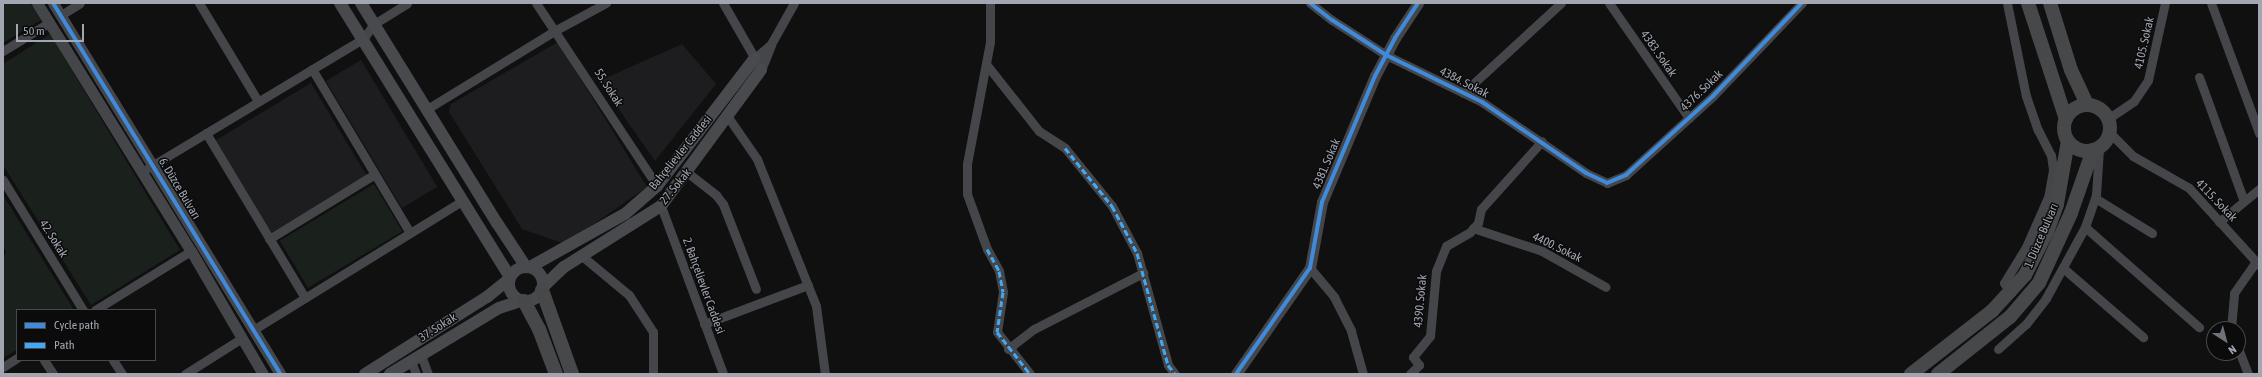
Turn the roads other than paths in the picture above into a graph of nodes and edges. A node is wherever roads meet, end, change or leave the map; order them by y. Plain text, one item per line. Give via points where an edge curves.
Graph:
1 (38, 3) edge
2 (54, 3) edge
3 (80, 3) edge
4 (199, 3) edge
5 (340, 3) edge
6 (361, 3) edge
7 (407, 3) edge
8 (536, 3) edge
9 (606, 3) edge
10 (723, 3) edge
11 (794, 3) edge
12 (990, 3) edge
13 (1310, 3) edge
14 (1418, 3) edge
15 (1561, 3) edge
16 (1609, 3) edge
17 (1802, 3) edge
18 (2007, 3) edge
19 (2028, 3) edge
20 (2050, 3) edge
21 (2165, 3) edge
22 (2211, 3) edge
23 (61, 15) junction
24 (50, 22) junction
25 (374, 24) junction
26 (556, 30) junction
27 (363, 39) junction
28 (771, 44) junction
29 (3, 50) edge
30 (1386, 55) junction
31 (755, 58) junction
32 (986, 64) junction
33 (312, 69) junction
34 (761, 70) junction
35 (2199, 77) dead end
36 (1463, 93) junction
37 (258, 101) junction
38 (2087, 105) junction
39 (427, 109) junction
40 (728, 117) junction
41 (1689, 118) junction
42 (2109, 118) junction
43 (2066, 119) junction
44 (206, 133) junction
45 (2110, 133) junction
46 (2259, 133) edge
47 (1542, 141) junction
48 (2068, 141) junction
49 (2096, 149) junction
50 (153, 165) junction
51 (142, 172) junction
52 (688, 173) junction
53 (375, 174) junction
54 (3, 180) edge
55 (1607, 183) joint
56 (657, 186) junction
57 (2259, 189) edge
58 (2095, 198) junction
59 (462, 201) junction
60 (2244, 201) junction
61 (661, 206) junction
62 (2219, 222) junction
63 (2085, 227) junction
64 (1474, 228) junction
65 (410, 233) junction
66 (2152, 233) dead end
67 (269, 239) junction
68 (191, 251) junction
69 (582, 256) junction
70 (2257, 264) edge
71 (528, 267) junction
72 (1310, 268) junction
73 (2063, 268) junction
74 (1143, 273) junction
75 (509, 278) junction
76 (808, 285) junction
77 (1606, 287) dead end
78 (543, 288) junction
79 (756, 289) dead end
80 (2011, 293) junction
81 (305, 298) junction
82 (523, 301) junction
83 (82, 309) edge
84 (97, 309) edge
85 (459, 315) junction
86 (2232, 321) edge
87 (704, 324) junction
88 (467, 327) junction
89 (2199, 327) dead end
90 (253, 330) junction
91 (2144, 336) dead end
92 (242, 338) junction
93 (1008, 349) junction
94 (1998, 349) dead end
95 (416, 358) junction
96 (16, 359) edge
97 (45, 361) edge
98 (114, 361) edge
99 (2243, 361) edge
100 (3, 366) edge
101 (367, 373) edge
102 (53, 374) edge
103 (122, 374) edge
104 (185, 374) edge
105 (263, 374) edge
106 (280, 374) edge
107 (390, 374) edge
108 (416, 374) edge
109 (428, 374) edge
110 (556, 374) edge
111 (572, 374) edge
112 (653, 374) edge
113 (723, 374) edge
114 (825, 374) edge
115 (1030, 374) edge
116 (1175, 374) edge
117 (1236, 374) edge
118 (1363, 374) edge
119 (1410, 374) edge
120 (1911, 374) edge
121 (1938, 374) edge
122 (2248, 374) edge

1 - 24 street, 6. Düzce Bulvarı
2 - 23 street, 6. Düzce Bulvarı
3 - 23 street
4 - 37 street
5 - 27 main road
6 - 25 main road
7 - 25 street
8 - 26 street, 55. Sokak
9 - 26 street
10 - 31 street
11 - 28 street
12 - 32 street via 990,42
13 - 30 street, 4384. Sokak
14 - 30 street, 4381. Sokak
15 - 36 street
16 - 41 street, 4383. Sokak
17 - 41 street, 4376. Sokak
18 - 80 street via 2026,96 2038,130 2051,155 2053,170 2048,197 2026,247 2004,283
19 - 43 main road
20 - 38 main road via 2071,70
21 - 42 street, 4105. Sokak via 2148,80 2134,101
22 - 46 street
23 - 50 street, 6. Düzce Bulvarı
24 - 29 street
24 - 51 street, 6. Düzce Bulvarı
25 - 27 street
25 - 39 main road
26 - 39 street
26 - 56 street, 55. Sokak
27 - 33 street
27 - 59 main road
28 - 31 street
28 - 34 street
30 - 36 street, 4384. Sokak
30 - 72 street, 4381. Sokak via 1322,202
31 - 34 street
31 - 56 main road, Bahçelievler Caddesi
32 - 74 street via 1039,130 1065,148 1112,206 1137,253
32 - 93 street via 967,164 967,194 986,249 999,271 1003,292 997,332
33 - 37 street
33 - 53 street
34 - 40 main road, 27. Sokak
35 - 60 street
36 - 47 street, 4384. Sokak
37 - 44 street
38 - 42 main road via 2098,107
38 - 43 main road via 2075,108
39 - 71 main road
40 - 52 main road, 27. Sokak
40 - 76 street via 757,159
41 - 55 street, 4376. Sokak via 1626,175
42 - 45 main road
43 - 48 main road via 2064,127
44 - 50 street
44 - 67 street
45 - 49 main road
45 - 62 street, 4115. Sokak via 2133,156 2189,188
47 - 55 street, 4384. Sokak via 1586,173
47 - 64 street via 1481,209 1478,223
48 - 49 main road via 2080,150
48 - 80 main road, 1. Düzce Bulvarı via 2057,204 2047,232 2025,275
49 - 58 street
49 - 121 main road, 1. Düzce Bulvarı via 2071,213 2039,283 2010,317
50 - 51 street
50 - 90 street, 6. Düzce Bulvarı
51 - 68 street, 6. Düzce Bulvarı
52 - 61 main road, 27. Sokak
52 - 79 street via 723,204
53 - 65 street
53 - 67 street
54 - 83 street, 42. Sokak
56 - 71 main road, Bahçelievler Caddesi via 625,214
57 - 60 street
58 - 63 street
58 - 66 street
59 - 65 street
59 - 75 main road
60 - 62 street
61 - 69 main road, 27. Sokak
61 - 87 street, 2. Bahçelievler Caddesi
62 - 70 street, 4115. Sokak
63 - 73 street
63 - 89 street
64 - 77 street, 4400. Sokak via 1542,251
64 - 119 street, 4390. Sokak via 1446,246 1436,270 1430,336 1413,357 1419,365
65 - 81 street
67 - 81 street
68 - 84 street
68 - 92 street, 6. Düzce Bulvarı
69 - 78 main road, 27. Sokak via 564,267
69 - 112 street via 629,295 653,332
70 - 86 street via 2234,293
71 - 75 main road via 515,270
71 - 78 main road via 539,272
72 - 117 street, 4381. Sokak
72 - 118 street via 1334,297 1351,331
73 - 91 street
73 - 94 street via 2026,324
74 - 93 street via 1034,329
74 - 116 street via 1168,365
75 - 82 main road via 509,290
75 - 85 main road, 37. Sokak
76 - 87 street
76 - 114 street via 816,306
78 - 82 main road via 535,299
78 - 111 main road
80 - 120 main road, 1. Düzce Bulvarı via 1992,311
81 - 90 street
82 - 88 main road via 499,308
82 - 110 main road via 539,329
85 - 88 main road
85 - 101 main road, 37. Sokak
87 - 113 street, 2. Bahçelievler Caddesi
88 - 95 main road
90 - 106 street, 6. Düzce Bulvarı
92 - 104 street
92 - 105 street, 6. Düzce Bulvarı
93 - 115 street
95 - 107 main road
95 - 108 street
95 - 109 street
96 - 100 street
97 - 102 street
98 - 103 street
99 - 122 street

